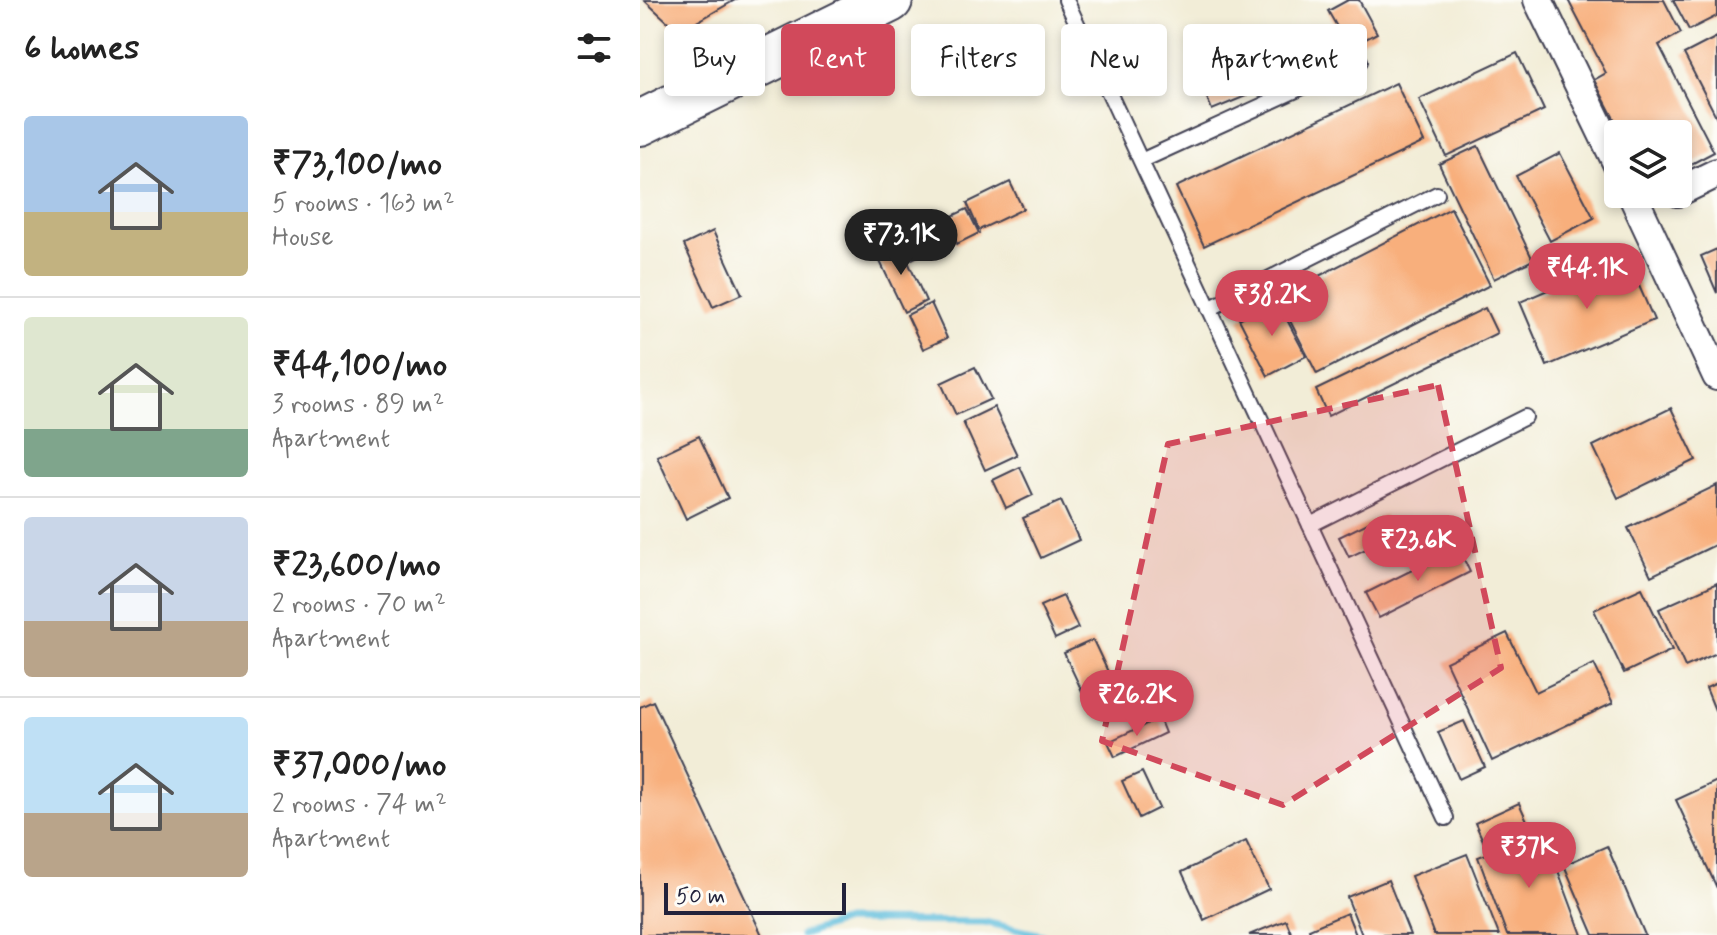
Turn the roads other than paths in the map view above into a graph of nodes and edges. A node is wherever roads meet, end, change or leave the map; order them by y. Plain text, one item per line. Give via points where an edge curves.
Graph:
1 (825, 0) edge
2 (890, 0) edge
3 (1066, 0) edge
4 (1538, 0) edge
5 (640, 89) edge
6 (1283, 96) edge
7 (640, 123) edge
8 (1604, 136) edge
9 (1143, 160) junction
10 (1717, 173) edge
11 (1692, 185) edge
12 (1437, 194) dead end
13 (1639, 208) edge
14 (1209, 309) junction
15 (1717, 376) edge
16 (1525, 417) dead end
17 (1310, 525) junction
18 (1446, 818) dead end

1 - 5 main road
2 - 7 main road
3 - 9 lane
4 - 8 street
6 - 9 lane
9 - 14 lane
10 - 11 street
12 - 14 lane
13 - 15 street
14 - 17 lane
16 - 17 lane
17 - 18 lane

